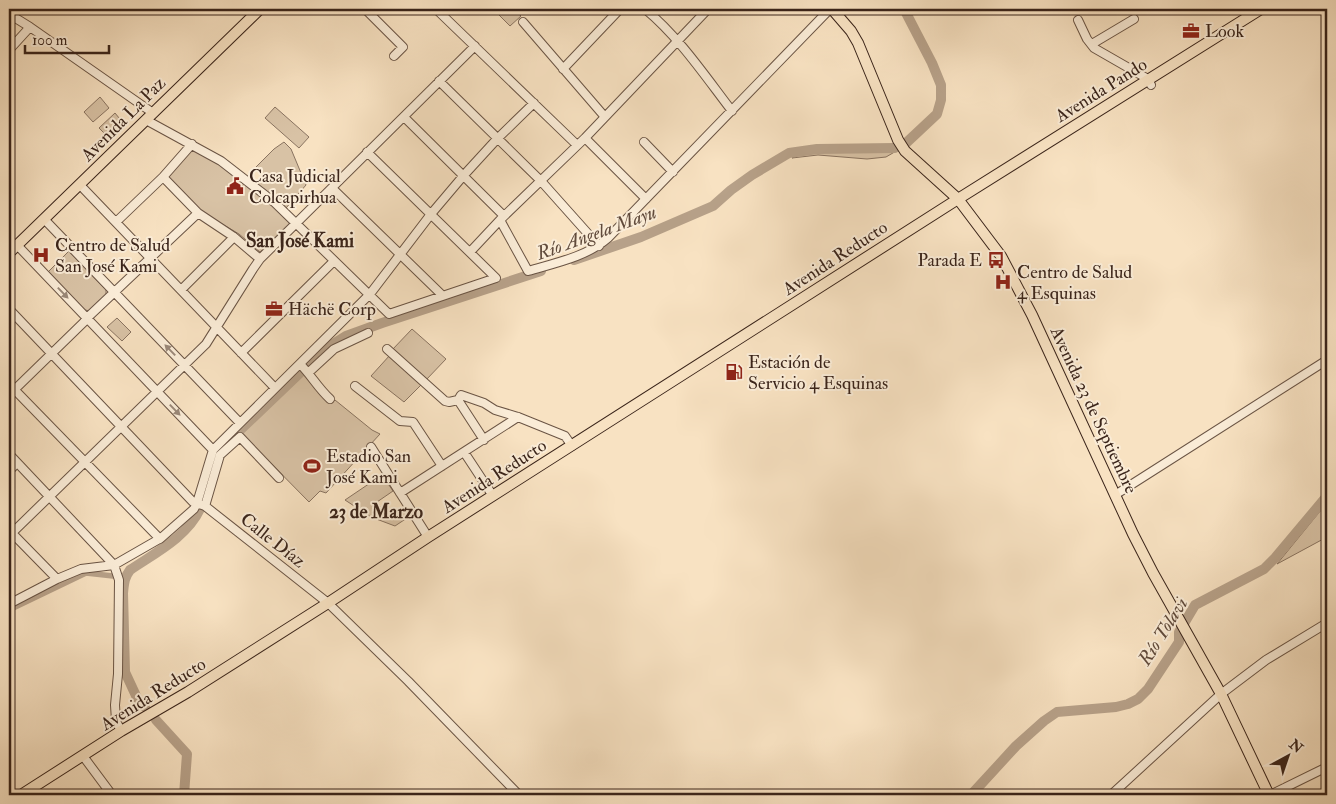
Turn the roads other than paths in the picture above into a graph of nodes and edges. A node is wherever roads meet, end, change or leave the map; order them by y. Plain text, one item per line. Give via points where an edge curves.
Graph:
1 (260, 9) edge
2 (365, 9) edge
3 (436, 9) edge
4 (620, 9) edge
5 (645, 9) edge
6 (708, 9) edge
7 (831, 9) edge
8 (1261, 9) edge
9 (9, 14) edge
10 (1134, 19) dead end
11 (1078, 20) dead end
12 (523, 22) dead end
13 (30, 27) junction
14 (678, 41) junction
15 (1092, 44) junction
16 (475, 46) junction
17 (9, 50) edge
18 (394, 56) dead end
19 (563, 69) junction
20 (439, 81) junction
21 (1150, 82) junction
22 (534, 104) junction
23 (732, 111) junction
24 (149, 116) junction
25 (404, 117) junction
26 (605, 117) junction
27 (585, 138) junction
28 (497, 139) junction
29 (644, 142) dead end
30 (192, 144) junction
31 (577, 145) junction
32 (367, 152) junction
33 (673, 172) junction
34 (464, 175) junction
35 (163, 177) junction
36 (540, 182) junction
37 (80, 185) junction
38 (332, 188) junction
39 (646, 199) junction
40 (958, 199) junction
41 (198, 213) junction
42 (431, 214) junction
43 (502, 218) junction
44 (44, 219) junction
45 (116, 222) junction
46 (297, 223) junction
47 (234, 237) junction
48 (599, 246) junction
49 (12, 247) edge
50 (470, 252) junction
51 (401, 255) junction
52 (151, 258) junction
53 (260, 259) junction
54 (334, 261) junction
55 (181, 290) junction
56 (114, 292) junction
57 (370, 294) junction
58 (442, 295) junction
59 (9, 309) edge
60 (86, 318) junction
61 (216, 327) junction
62 (368, 333) dead end
63 (387, 349) dead end
64 (241, 353) junction
65 (51, 354) junction
66 (1327, 360) edge
67 (300, 364) junction
68 (184, 365) junction
69 (308, 372) junction
70 (355, 386) dead end
71 (275, 388) junction
72 (11, 390) edge
73 (157, 392) junction
74 (330, 399) dead end
75 (458, 400) junction
76 (518, 417) junction
77 (240, 423) junction
78 (122, 427) junction
79 (484, 440) junction
80 (572, 446) junction
81 (371, 447) dead end
82 (213, 450) junction
83 (464, 452) junction
84 (9, 454) edge
85 (17, 462) junction
86 (85, 462) junction
87 (442, 466) junction
88 (9, 470) edge
89 (279, 478) dead end
90 (400, 493) junction
91 (1115, 495) junction
92 (49, 496) junction
93 (493, 496) junction
94 (197, 503) junction
95 (205, 506) junction
96 (10, 531) edge
97 (428, 537) junction
98 (160, 539) junction
99 (114, 565) junction
100 (57, 579) junction
101 (328, 603) junction
102 (9, 604) edge
103 (1327, 623) edge
104 (1220, 694) junction
105 (121, 731) junction
106 (83, 756) junction
107 (1327, 767) edge
108 (21, 795) edge
109 (112, 795) edge
110 (519, 795) edge
111 (1111, 795) edge
112 (1269, 795) edge

1 - 24 main road, Avenida La Paz
2 - 18 street via 403,47
3 - 16 street
4 - 19 street
5 - 14 street
6 - 14 street
7 - 23 street
7 - 40 main road, Avenida 23 de Septiembre via 851,30 858,43 905,151
8 - 21 main road, Avenida Pando
9 - 13 street
10 - 15 street
11 - 15 street
12 - 19 street
13 - 17 street
13 - 24 street
14 - 23 street
14 - 26 street
15 - 21 street
16 - 20 street
16 - 22 street
19 - 26 street
20 - 25 street
20 - 28 street
21 - 40 main road, Avenida Pando
22 - 28 street
22 - 31 street
23 - 33 street
24 - 30 street
24 - 37 main road, Avenida La Paz
25 - 32 street
25 - 34 street
26 - 27 street
27 - 31 street
27 - 39 street
28 - 34 street
28 - 36 street
29 - 33 street
30 - 35 street
30 - 46 street via 222,161
31 - 36 street
32 - 38 street
32 - 42 street
33 - 39 street
34 - 42 street
34 - 43 street
35 - 41 street
35 - 45 street
36 - 43 street
36 - 48 street
37 - 44 main road, Avenida La Paz
37 - 45 street
38 - 46 street
38 - 51 street
39 - 48 street
40 - 80 main road, Avenida Reducto
40 - 91 main road, Avenida 23 de Septiembre via 1001,256
41 - 47 street
41 - 52 street
42 - 50 street
42 - 51 street
43 - 48 street via 528,271 564,261
43 - 50 street
44 - 49 main road, Avenida La Paz
44 - 56 street
45 - 52 street
46 - 53 street
46 - 54 street
47 - 53 street
47 - 55 street
49 -> 60 street
50 - 58 street via 496,278
51 - 57 street
51 - 58 street
52 - 55 street
52 - 56 street
53 - 61 street
54 - 57 street
54 - 64 street
55 - 61 street
56 - 60 street
68 -> 56 street
57 - 58 street via 390,314
57 - 67 street
59 - 65 street, Calle Díaz
60 - 65 street
60 - 73 street
61 - 64 street
61 - 68 street via 206,344
62 - 69 street via 334,349
63 - 75 street via 445,401
64 - 71 street
65 - 72 street
65 - 78 street, Calle Díaz
66 - 91 street
67 - 69 street
67 - 71 street
68 - 73 street
68 - 77 street
69 - 74 street
70 - 87 street via 400,421 413,422
71 - 77 street
72 - 86 street
73 - 78 street
73 -> 82 street
75 - 76 street via 461,395
75 - 79 street
76 - 79 street
76 - 80 street via 565,436
77 - 82 street
78 - 86 street
78 - 94 street, Calle Díaz
79 - 83 street
80 - 93 main road, Avenida Reducto
81 - 90 street
82 - 94 street
83 - 87 street
83 - 93 street
84 - 85 street
85 - 88 street
85 - 92 street
86 - 92 street
86 - 98 street
87 - 90 street
89 - 95 street via 240,437 220,455
90 - 97 street
91 - 104 main road, Avenida 23 de Septiembre via 1153,573
92 - 96 street
92 - 99 street
93 - 97 main road, Avenida Reducto
94 - 95 street, Calle Díaz
94 - 98 street
95 - 101 street, Calle Díaz
96 - 100 street
97 - 101 main road, Avenida Reducto
98 - 99 street
99 - 100 street via 81,569
99 - 105 street via 119,580 115,705 116,722
100 - 102 street
101 - 105 main road, Avenida Reducto
101 - 110 street, Calle Díaz
103 - 104 street via 1266,660
104 - 111 street
104 - 112 main road, Avenida 23 de Septiembre
105 - 106 main road, Avenida Reducto
106 - 108 main road, Avenida Reducto
106 - 109 street
107 - 112 street

